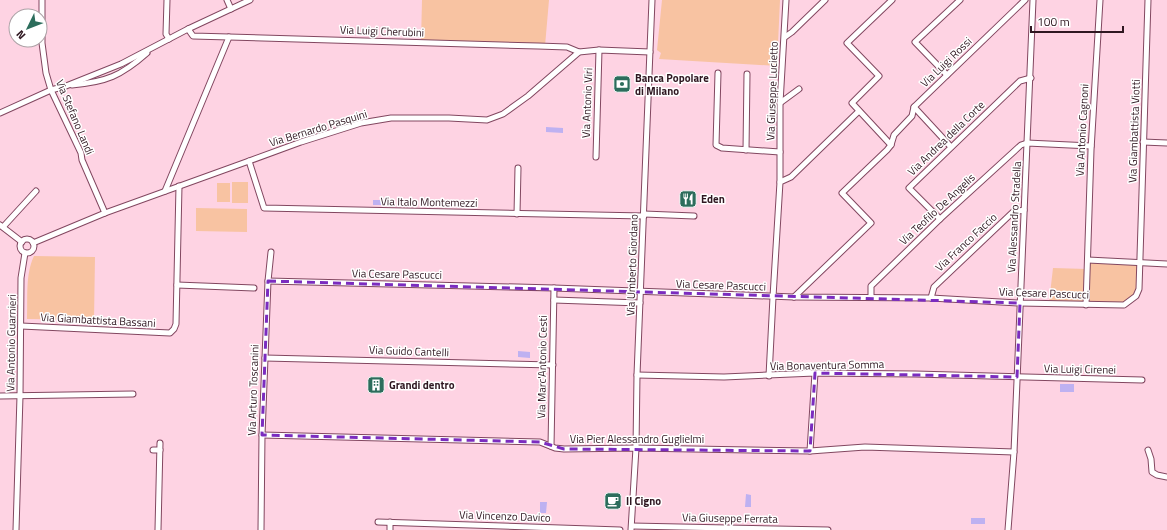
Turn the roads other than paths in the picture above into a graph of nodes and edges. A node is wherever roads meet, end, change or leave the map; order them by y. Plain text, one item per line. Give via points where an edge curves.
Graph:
1 (42, 0) edge
2 (167, 0) edge
3 (227, 0) edge
4 (250, 0) edge
5 (652, 0) edge
6 (786, 0) edge
7 (825, 0) edge
8 (892, 0) edge
9 (960, 0) edge
10 (1025, 0) edge
11 (1034, 0) edge
12 (1100, 0) edge
13 (1148, 0) edge
14 (231, 9) junction
15 (188, 29) junction
16 (229, 37) junction
17 (785, 37) junction
18 (169, 39) junction
19 (150, 49) junction
20 (599, 50) junction
21 (579, 52) junction
22 (650, 52) junction
23 (718, 73) dead end
24 (748, 74) dead end
25 (947, 75) junction
26 (1030, 78) junction
27 (66, 86) junction
28 (798, 89) dead end
29 (50, 90) junction
30 (780, 103) junction
31 (914, 107) junction
32 (859, 111) junction
33 (0, 113) edge
34 (1143, 142) junction
35 (1027, 143) junction
36 (1167, 144) edge
37 (891, 145) junction
38 (1091, 146) junction
39 (951, 147) junction
40 (746, 150) junction
41 (780, 152) junction
42 (596, 157) dead end
43 (249, 161) junction
44 (518, 168) dead end
45 (780, 182) junction
46 (179, 186) junction
47 (36, 191) dead end
48 (166, 191) junction
49 (1024, 210) junction
50 (104, 213) junction
51 (517, 214) junction
52 (644, 215) junction
53 (694, 216) dead end
54 (940, 219) junction
55 (2, 226) edge
56 (22, 242) junction
57 (33, 242) junction
58 (25, 252) junction
59 (271, 252) dead end
60 (1088, 260) junction
61 (1140, 263) junction
62 (1167, 264) edge
63 (268, 281) junction
64 (177, 285) junction
65 (254, 288) dead end
66 (554, 288) junction
67 (641, 292) junction
68 (773, 297) junction
69 (794, 297) junction
70 (871, 297) junction
71 (931, 298) junction
72 (554, 300) junction
73 (640, 303) junction
74 (1020, 303) junction
75 (1086, 305) junction
76 (21, 326) junction
77 (265, 358) junction
78 (553, 365) junction
79 (815, 373) junction
80 (637, 375) junction
81 (770, 376) junction
82 (1017, 377) junction
83 (1142, 380) dead end
84 (133, 394) dead end
85 (0, 396) edge
86 (20, 396) junction
87 (262, 435) junction
88 (160, 443) dead end
89 (551, 446) junction
90 (636, 448) junction
91 (153, 450) dead end
92 (160, 450) junction
93 (1148, 450) dead end
94 (810, 451) junction
95 (1014, 452) junction
96 (1167, 477) edge
97 (378, 522) dead end
98 (390, 522) junction
99 (632, 528) edge
100 (16, 530) edge
101 (158, 530) edge
102 (261, 530) edge
103 (390, 530) edge
104 (620, 530) edge
105 (828, 530) edge
106 (1008, 530) edge

1 - 29 street, Via Stefano Landi via 42,43
2 - 18 street via 166,34
3 - 14 street
4 - 14 street
5 - 22 street, Via Umberto Giordano
6 - 17 street, Via Giuseppe Lucietto
7 - 17 street
8 - 32 street via 847,43 879,76 852,103
9 - 25 street via 915,42
10 - 25 street, Via Luigi Rossi
11 - 26 street, Via Alessandro Stradella
12 - 38 street, Via Antonio Cagnoni
13 - 34 street, Via Giambattista Viotti
14 - 15 street
15 - 16 street, Via Luigi Cherubini via 193,36
15 - 18 street
16 - 21 street, Via Luigi Cherubini via 567,47
16 - 48 street
17 - 30 street, Via Giuseppe Lucietto
18 - 19 street
19 - 27 street via 121,64
19 - 27 street via 127,70 110,79 92,84
20 - 21 street
20 - 22 street
20 - 42 street, Via Antonio Viri
21 - 43 street, Via Bernardo Pasquini via 522,100 503,114 487,120 391,118 361,123
22 - 52 street, Via Umberto Giordano
23 - 40 street via 716,145
24 - 40 street
25 - 31 street, Via Luigi Rossi
26 - 35 street, Via Alessandro Stradella
26 - 39 street, Via Andrea della Corte via 1020,81
27 - 29 street
28 - 30 street
29 - 33 street
29 - 50 street, Via Stefano Landi via 81,153
30 - 41 street, Via Giuseppe Lucietto
31 - 37 street, Via Luigi Rossi via 912,116 894,135
31 - 39 street
32 - 37 street
32 - 45 street via 791,177
34 - 36 street
34 - 61 street, Via Giambattista Viotti
35 - 38 street
35 - 49 street, Via Alessandro Stradella
35 - 54 street, Via Teofilo De Angelis via 1020,145
37 - 69 street, Via Luigi Rossi via 842,192 871,223
38 - 60 street, Via Antonio Cagnoni
39 - 54 street, Via Andrea della Corte via 909,188
40 - 41 street
41 - 45 street, Via Giuseppe Lucietto
43 - 46 street, Via Bernardo Pasquini
43 - 51 street, Via Italo Montemezzi via 264,208
44 - 51 street
45 - 68 street, Via Giuseppe Lucietto
46 - 48 street, Via Bernardo Pasquini
46 - 64 street, Via Giambattista Bassani
47 - 55 street
48 - 50 street, Via Bernardo Pasquini
49 - 71 street, Via Franco Faccio via 1013,212 934,287
49 - 74 street, Via Alessandro Stradella
50 - 57 street, Via Bernardo Pasquini
51 - 52 street, Via Italo Montemezzi
52 - 53 street, Via Italo Montemezzi
52 - 67 street, Via Umberto Giordano
54 - 70 street, Via Teofilo De Angelis via 871,286
55 - 56 street
56 - 57 street
56 - 58 street via 21,249
57 - 58 street via 32,251
58 - 76 street, Via Antonio Guarnieri via 21,278
59 - 63 street, Via Arturo Toscanini
60 - 61 street
60 - 75 street, Via Antonio Cagnoni
61 - 62 street
61 - 75 street, Via Cesare Pascucci via 1140,289 1136,296 1124,305
63 - 66 street, Via Cesare Pascucci
63 - 77 street, Via Arturo Toscanini
64 - 65 street
64 - 76 street, Via Giambattista Bassani via 176,324 170,333
66 - 67 street, Via Cesare Pascucci
66 - 72 street, Via Marc'Antonio Cesti
67 - 68 street, Via Cesare Pascucci
67 - 73 street, Via Umberto Giordano
68 - 69 street, Via Cesare Pascucci
68 - 81 street, Via Giuseppe Lucietto
69 - 70 street, Via Cesare Pascucci
70 - 71 street, Via Cesare Pascucci
71 - 74 street, Via Cesare Pascucci
72 - 73 street
72 - 78 street, Via Marc'Antonio Cesti
73 - 80 street, Via Umberto Giordano
74 - 75 street, Via Cesare Pascucci
74 - 82 street, Via Alessandro Stradella
76 - 86 street, Via Antonio Guarnieri
77 - 78 street, Via Guido Cantelli
77 - 87 street, Via Arturo Toscanini
78 - 89 street, Via Marc'Antonio Cesti
79 - 81 street, Via Bonaventura Somma
79 - 82 street, Via Bonaventura Somma
79 - 94 street
80 - 81 street, Via Bonaventura Somma
80 - 90 street, Via Umberto Giordano
82 - 83 street, Via Luigi Cirenei
82 - 95 street, Via Alessandro Stradella
84 - 86 street
85 - 86 street
86 - 100 street, Via Antonio Guarnieri
87 - 89 street, Via Pier Alessandro Guglielmi via 540,442
87 - 102 street, Via Arturo Toscanini
88 - 92 street
89 - 90 street, Via Pier Alessandro Guglielmi via 564,449
90 - 94 street, Via Pier Alessandro Guglielmi
90 - 99 street, Via Umberto Giordano
91 - 92 street
92 - 101 street
93 - 96 street via 1152,472
94 - 95 street, Via Pier Alessandro Guglielmi via 865,447
95 - 106 street, Via Alessandro Stradella
97 - 98 street, Via Vincenzo Davico
98 - 103 street
98 - 104 street, Via Vincenzo Davico
99 - 105 street, Via Giuseppe Ferrata

